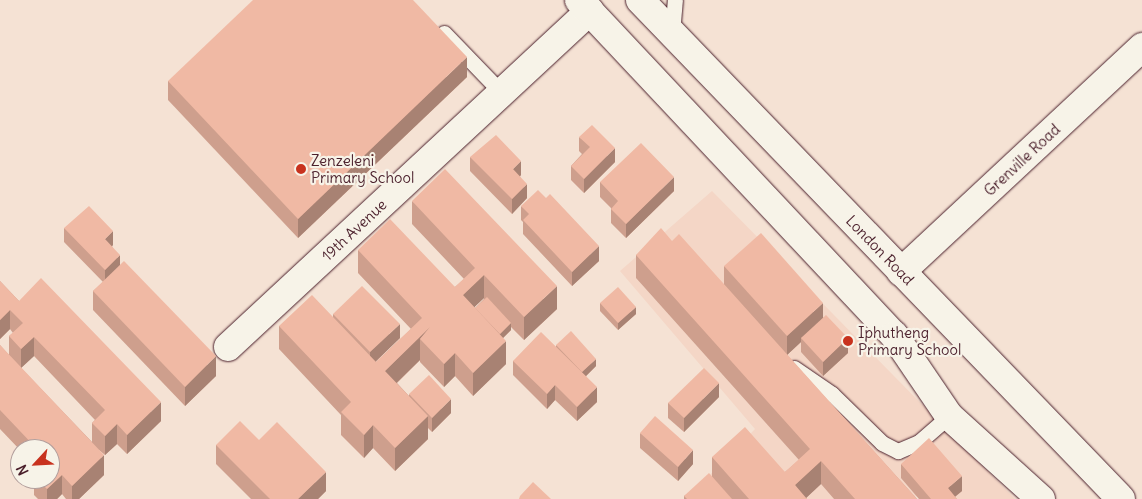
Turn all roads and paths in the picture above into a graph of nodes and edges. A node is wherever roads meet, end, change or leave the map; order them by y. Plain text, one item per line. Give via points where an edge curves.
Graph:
1 (640, 0) edge
2 (675, 0) edge
3 (584, 6) edge
4 (433, 22) edge
5 (672, 33) junction
6 (1142, 47) edge
7 (502, 93) junction
8 (901, 272) junction
9 (228, 347) dead end
10 (785, 360) edge
11 (949, 416) junction
12 (1041, 499) edge
13 (1121, 499) edge

1 - 5 main road, London Road
2 - 5 lane
3 - 7 main road, 19th Avenue
3 - 11 main road via 894,335
4 - 7 lane
5 - 8 main road, London Road
6 - 8 main road, Grenville Road
7 - 9 main road, 19th Avenue
8 - 13 main road, London Road
10 - 11 lane via 832,394 882,443 898,451 918,442
11 - 12 main road

